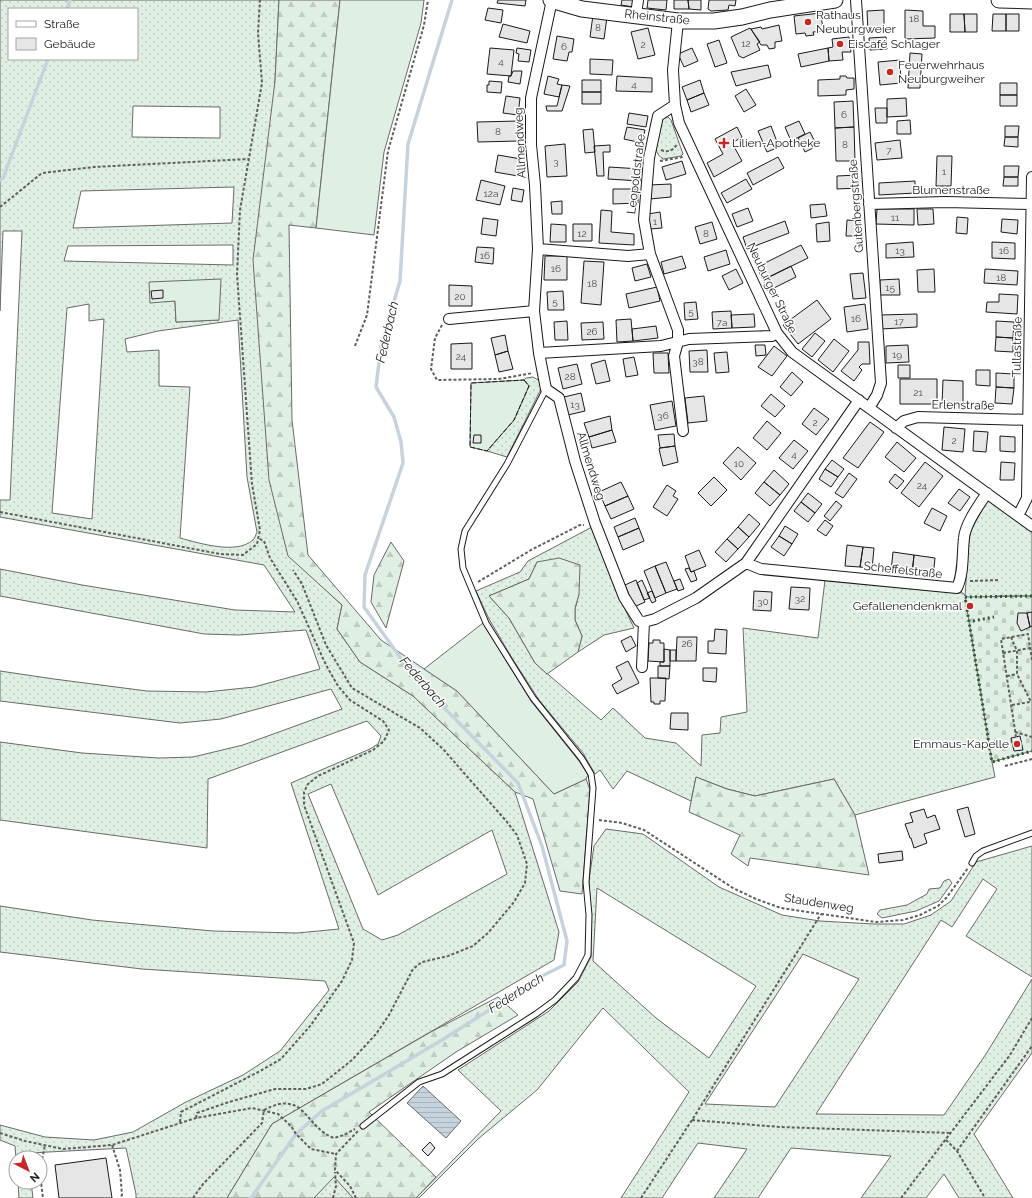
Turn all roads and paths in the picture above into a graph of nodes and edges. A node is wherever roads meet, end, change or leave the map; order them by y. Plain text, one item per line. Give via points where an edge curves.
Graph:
1 (260, 0) edge
2 (428, 0) edge
3 (552, 0) edge
4 (638, 0) edge
5 (835, 0) edge
6 (856, 0) edge
7 (999, 0) edge
8 (1032, 1) edge
9 (770, 5) edge
10 (636, 15) junction
11 (678, 21) junction
12 (674, 105) junction
13 (685, 136) junction
14 (650, 153) junction
15 (694, 154) junction
16 (249, 159) junction
17 (1032, 177) edge
18 (869, 204) junction
19 (1032, 204) edge
20 (0, 207) edge
21 (538, 249) junction
22 (650, 254) junction
23 (534, 311) junction
24 (1031, 315) edge
25 (448, 319) joint
26 (777, 333) junction
27 (678, 342) junction
28 (355, 346) dead end
29 (539, 353) junction
30 (526, 375) dead end
31 (546, 389) junction
32 (859, 400) junction
33 (869, 408) junction
34 (1030, 420) edge
35 (896, 428) junction
36 (683, 431) dead end
37 (987, 494) junction
38 (0, 512) edge
39 (1018, 516) junction
40 (596, 525) junction
41 (1032, 526) edge
42 (258, 538) junction
43 (746, 563) junction
44 (293, 570) dead end
45 (1000, 580) dead end
46 (960, 581) junction
47 (470, 585) junction
48 (644, 622) junction
49 (1011, 637) junction
50 (1030, 648) junction
51 (1018, 650) junction
52 (1003, 653) junction
53 (1032, 660) edge
54 (642, 667) dead end
55 (1017, 674) junction
56 (1007, 676) junction
57 (1031, 702) edge
58 (1012, 705) junction
59 (1015, 732) junction
60 (1016, 737) dead end
61 (1032, 737) edge
62 (1032, 759) edge
63 (1005, 766) dead end
64 (591, 820) junction
65 (1032, 833) edge
66 (972, 863) joint
67 (821, 914) junction
68 (1032, 1018) edge
69 (1032, 1046) edge
70 (264, 1110) junction
71 (196, 1118) junction
72 (692, 1120) junction
73 (180, 1122) junction
74 (363, 1126) junction
75 (0, 1133) edge
76 (951, 1133) junction
77 (946, 1140) junction
78 (45, 1145) junction
79 (112, 1146) junction
80 (44, 1150) edge
81 (957, 1151) junction
82 (336, 1154) junction
83 (335, 1170) junction
84 (120, 1198) edge
85 (193, 1198) edge
86 (333, 1198) edge
87 (356, 1198) edge
88 (641, 1198) edge
89 (901, 1198) edge
90 (985, 1198) edge

1 - 16 path via 258,32 262,84
2 - 28 path via 424,26 388,151 367,316
3 - 10 main road, Rheinstraße via 582,9
3 - 21 street, Allmendweg via 531,98 531,145
4 - 10 street
5 - 9 main road, Rheinstraße
6 - 18 street, Gutenbergstraße
7 - 8 main road
9 - 11 main road, Rheinstraße via 742,17 714,21
10 - 11 main road, Rheinstraße
11 - 12 street, Neuburger Straße via 673,70
12 - 13 street, Neuburger Straße
12 - 14 street, Leopoldstraße via 658,116
13 - 14 path via 672,150 660,149
13 - 15 street, Neuburger Straße
14 - 15 path via 658,160
14 - 22 street, Leopoldstraße via 644,220
15 - 26 street, Neuburger Straße
16 - 20 path via 94,167 42,173
16 - 42 path via 240,210 237,274 252,484 260,530
17 - 19 street, Tullastraße
18 - 19 street, Blumenstraße
18 - 33 street, Gutenbergstraße via 881,383
19 - 24 street, Tullastraße
21 - 22 street via 628,256
21 - 23 street, Allmendweg
22 - 27 street, Leopoldstraße via 678,330
23 - 25 street
23 - 29 street, Allmendweg
24 - 34 street, Tullastraße
25 - 30 path via 440,326 435,338 431,368 437,380 499,379
26 - 27 street via 772,336 689,339
26 - 32 street, Neuburger Straße via 792,352
27 - 29 street via 661,346
27 - 36 street, Leopoldstraße via 674,356
29 - 31 street, Allmendweg
31 - 40 street, Allmendweg via 558,398
31 - 47 lane via 507,464 465,531 461,549 463,568
32 - 33 street, Neuburger Straße
32 - 43 street
33 - 35 street, Neuburger Straße
34 - 35 street, Erlenstraße via 918,417 904,421
34 - 39 street, Tullastraße via 1027,498
35 - 37 street, Neuburger Straße
37 - 39 street, Neuburger Straße
37 - 46 street via 976,508 964,536
38 - 42 path via 220,554 243,555 257,544
39 - 41 street, Neuburger Straße
40 - 47 path via 580,525 571,529
40 - 48 street, Allmendweg via 624,597 639,621
42 - 73 path via 264,542 270,558 297,601 338,686 350,700 383,721 389,730 384,741 373,750 318,776 308,784 304,792 304,805 354,943 352,960 342,981 311,1025 281,1059 181,1112
43 - 46 street, Scheffelstraße via 761,569 957,588
43 - 48 street via 696,598
44 - 71 path via 302,584 326,645 352,688 420,728 443,749 517,835 527,864 525,883 514,902 488,933 473,946 448,956 422,962 413,969 376,1034 352,1060 323,1084 306,1089 275,1089 198,1113
45 - 46 path
47 - 64 lane via 486,623 533,698 591,774
48 - 54 street
49 - 50 path via 1028,634
49 - 51 path
49 - 52 path via 1001,639
50 - 51 path
50 - 53 path
51 - 52 path
51 - 55 path
52 - 56 path
55 - 56 path
55 - 57 path
56 - 58 path
57 - 58 path
58 - 59 path
59 - 60 path
59 - 61 path
62 - 63 path
64 - 67 path, Staudenweg via 622,823 644,830 709,874 756,899 781,908
64 - 74 lane via 586,882 589,915 588,955 576,978 555,1000 536,1014 442,1074 418,1082
65 - 66 lane via 983,851
66 - 67 path, Staudenweg via 947,897 938,906 920,915 903,920 876,922
67 - 72 path
68 - 76 path via 1010,1054
69 - 81 path
70 - 71 path via 252,1108
70 - 74 path via 287,1104 300,1108 324,1133 334,1138
70 - 82 path via 278,1114 311,1149
70 - 85 path via 262,1123
71 - 73 path
72 - 76 path via 780,1127
72 - 88 path
73 - 79 path
74 - 82 path
75 - 78 path
76 - 77 path
77 - 81 path
77 - 89 path
78 - 79 path via 63,1149
78 - 80 path
79 - 84 path via 120,1170
81 - 90 path
82 - 83 path
83 - 86 path via 336,1186
83 - 87 path via 350,1186

